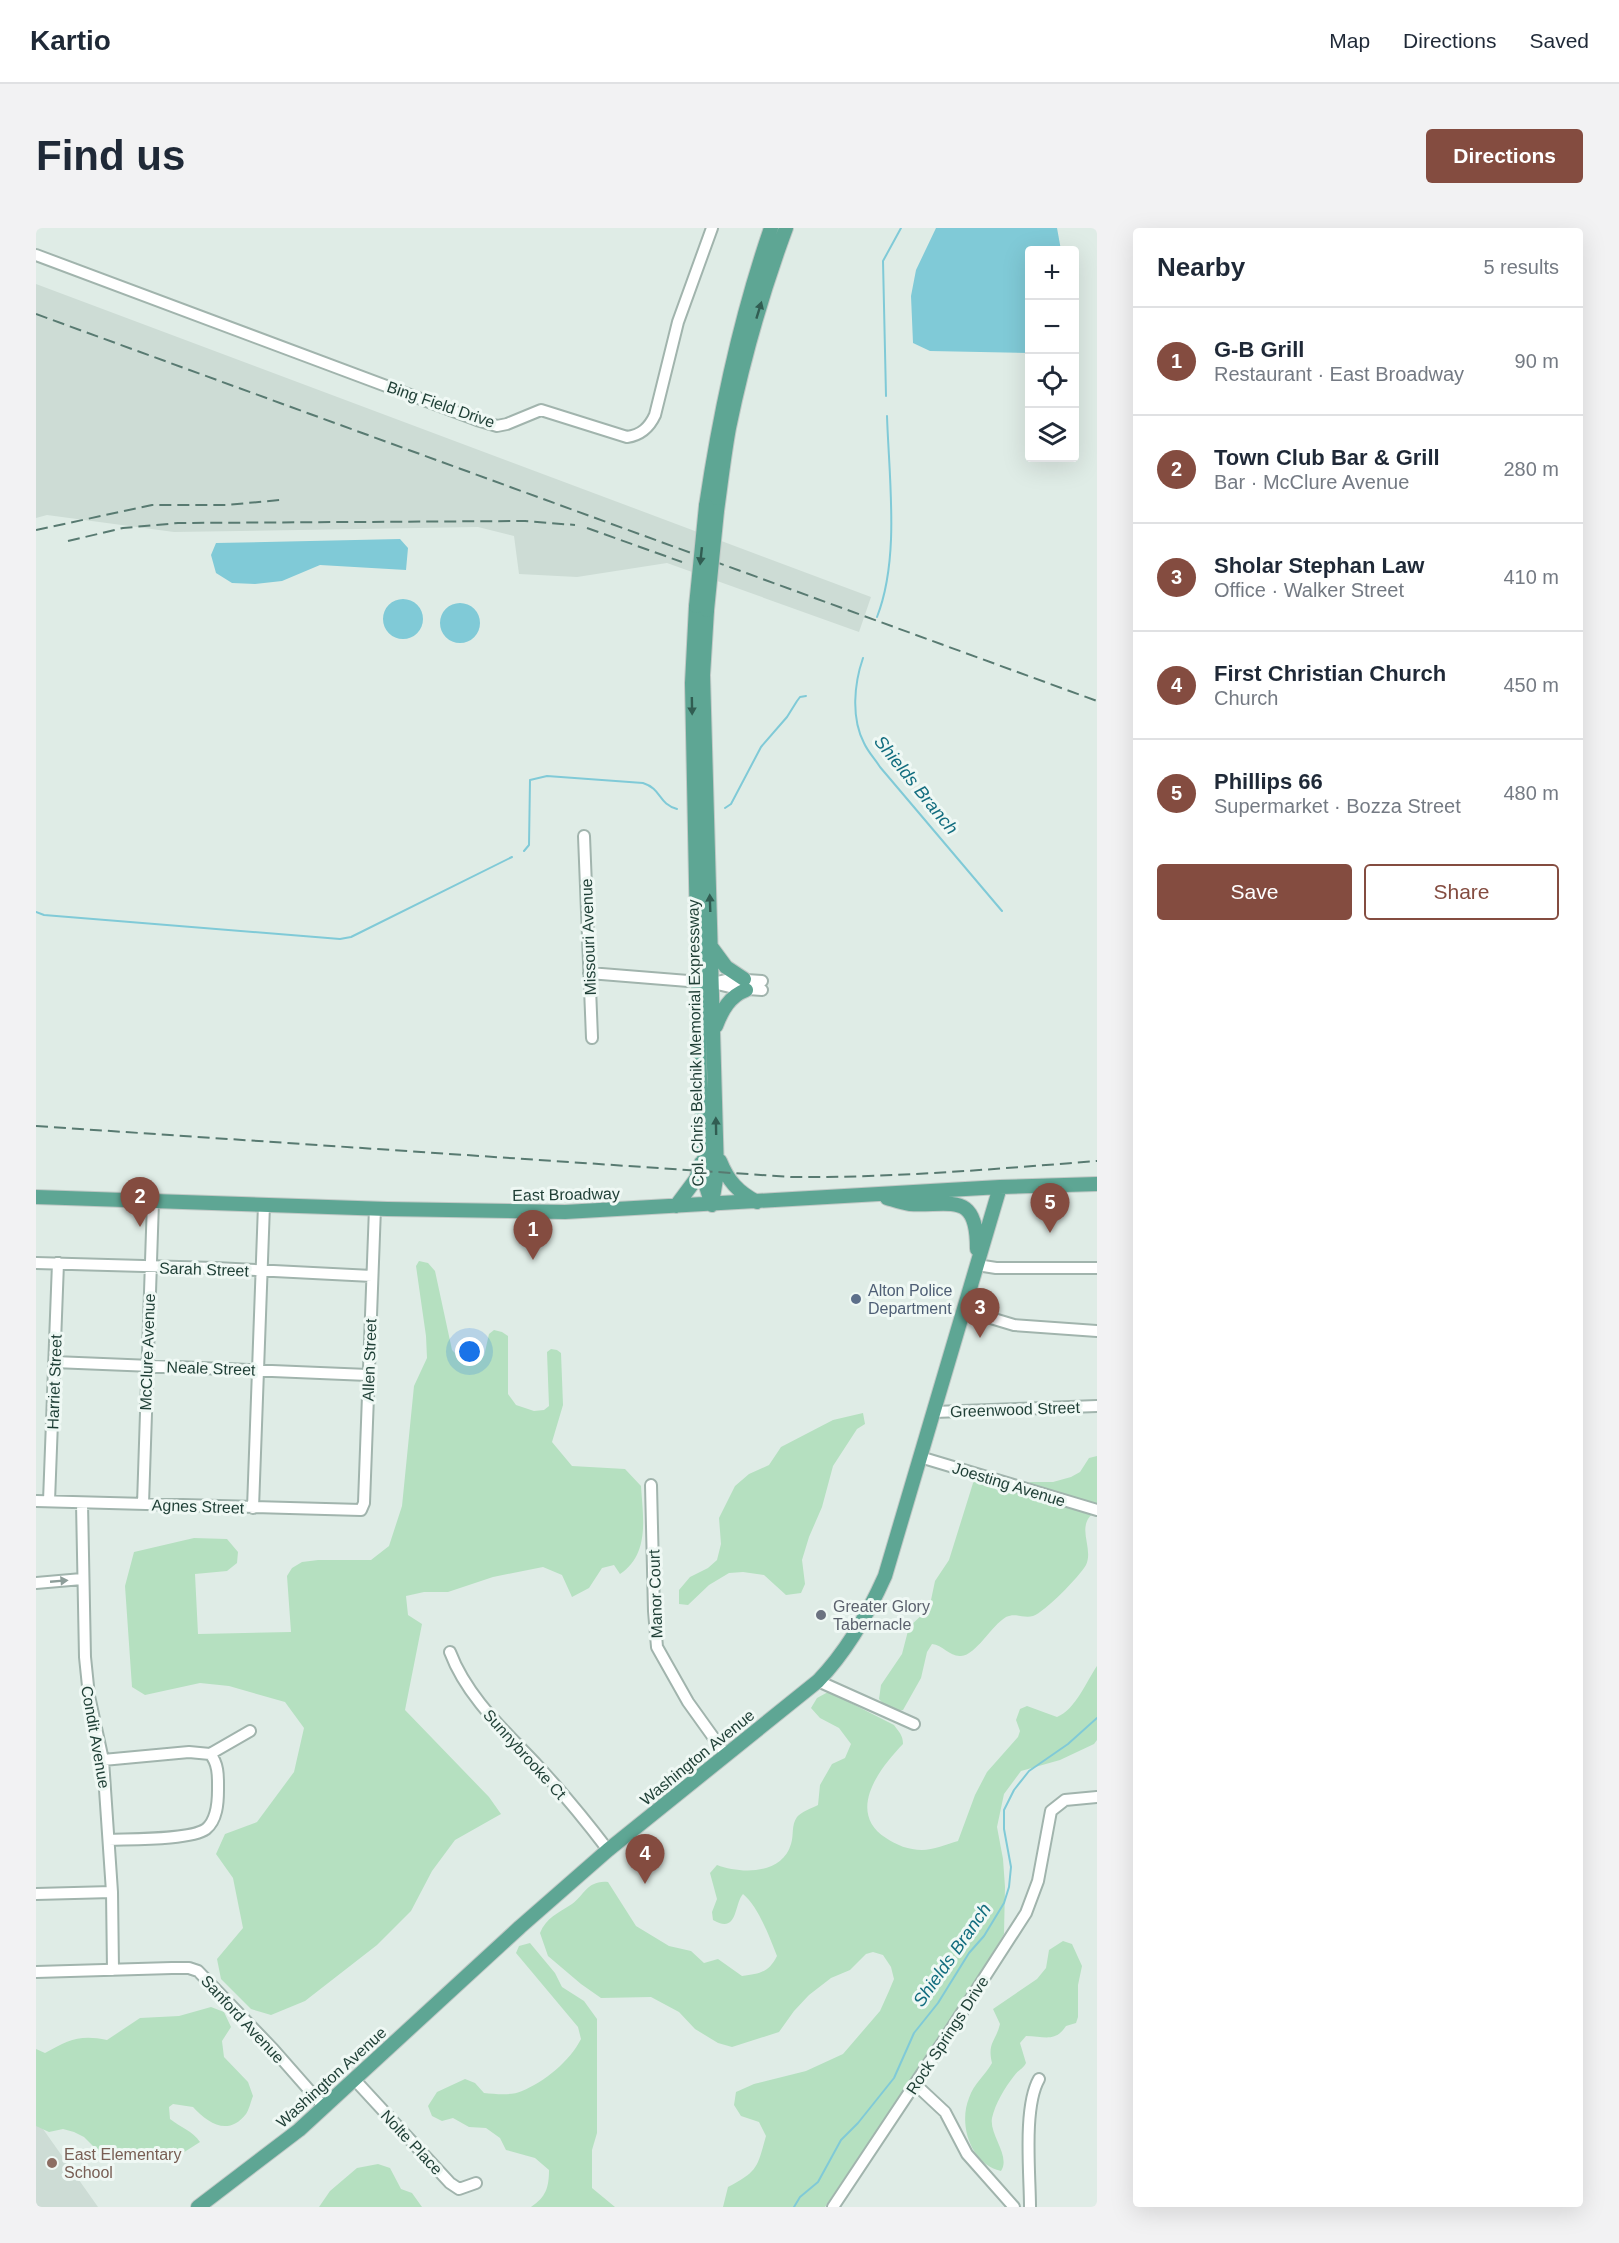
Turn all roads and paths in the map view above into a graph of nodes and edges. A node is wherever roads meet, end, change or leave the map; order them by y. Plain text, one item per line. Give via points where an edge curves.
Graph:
1 (712, 228) edge
2 (771, 228) edge
3 (786, 228) edge
4 (36, 255) edge
5 (711, 508) junction
6 (701, 608) junction
7 (584, 836) dead end
8 (711, 945) junction
9 (589, 973) junction
10 (698, 982) junction
11 (713, 983) junction
12 (745, 984) junction
13 (762, 986) dead end
14 (714, 1030) junction
15 (592, 1038) dead end
16 (710, 1154) junction
17 (1097, 1184) edge
18 (1000, 1187) junction
19 (873, 1195) junction
20 (36, 1197) edge
21 (153, 1201) junction
22 (758, 1202) junction
23 (264, 1204) junction
24 (712, 1204) junction
25 (676, 1206) junction
26 (375, 1208) junction
27 (36, 1263) edge
28 (58, 1263) junction
29 (977, 1265) junction
30 (150, 1267) junction
31 (1097, 1268) edge
32 (262, 1271) junction
33 (372, 1276) junction
34 (964, 1310) junction
35 (1097, 1331) edge
36 (54, 1362) junction
37 (147, 1366) junction
38 (258, 1370) junction
39 (368, 1375) junction
40 (1097, 1406) edge
41 (934, 1412) junction
42 (920, 1457) junction
43 (651, 1485) dead end
44 (36, 1501) edge
45 (50, 1501) junction
46 (82, 1503) junction
47 (143, 1504) junction
48 (253, 1508) junction
49 (361, 1510) joint
50 (1097, 1510) edge
51 (82, 1579) junction
52 (36, 1583) edge
53 (450, 1652) dead end
54 (818, 1681) junction
55 (914, 1724) dead end
56 (250, 1731) dead end
57 (210, 1754) junction
58 (726, 1755) junction
59 (103, 1760) junction
60 (1097, 1797) edge
61 (109, 1840) junction
62 (608, 1850) junction
63 (112, 1892) junction
64 (36, 1894) edge
65 (113, 1970) junction
66 (36, 1972) edge
67 (354, 2079) junction
68 (1039, 2079) dead end
69 (915, 2084) junction
70 (324, 2107) junction
71 (476, 2183) dead end
72 (198, 2207) edge
73 (833, 2207) edge
74 (1014, 2207) edge
75 (1030, 2207) edge

1 - 4 street, Bing Field Drive via 681,312 655,416 641,433 627,437 541,410 497,426 477,420
2 - 5 main road, Cpl. Chris Belchik Memorial Expressway via 728,383
5 -> 3 main road, Cpl. Chris Belchik Memorial Expressway via 748,345
5 - 6 main road, Cpl. Chris Belchik Memorial Expressway, bridge
8 -> 6 main road, Cpl. Chris Belchik Memorial Expressway
6 -> 10 main road, Cpl. Chris Belchik Memorial Expressway via 692,682
7 - 9 street, Missouri Avenue
8 - 11 main road, Cpl. Chris Belchik Memorial Expressway
8 - 12 main road via 726,967
9 - 10 street
9 - 15 street, Missouri Avenue
10 - 11 street
10 - 16 main road, Cpl. Chris Belchik Memorial Expressway via 700,1078
11 - 12 street
11 - 14 main road, Cpl. Chris Belchik Memorial Expressway
12 - 13 street
12 - 14 main road via 726,1005
16 -> 14 main road, Cpl. Chris Belchik Memorial Expressway
16 - 22 main road via 732,1184
16 - 24 main road, Cpl. Chris Belchik Memorial Expressway via 716,1182
16 - 25 main road
17 - 18 main road, East Broadway
18 - 19 main road, East Broadway
18 - 29 main road, Washington Avenue
19 - 22 main road, East Broadway
19 - 29 main road via 908,1204 946,1202 967,1209 976,1225
20 - 21 main road, East Broadway
21 - 23 main road, East Broadway
21 - 30 street, McClure Avenue
22 - 24 main road, East Broadway
23 - 26 main road, East Broadway
23 - 32 street
24 - 25 main road, East Broadway
25 - 26 main road, East Broadway via 564,1212
26 - 33 street, Allen Street
27 - 28 street, Sarah Street
28 - 30 street, Sarah Street
28 - 36 street, Harriet Street
29 - 31 street
29 - 34 main road, Washington Avenue
30 - 32 street, Sarah Street
30 - 37 street, McClure Avenue
32 - 33 street, Sarah Street
32 - 38 street
33 - 39 street, Allen Street
34 - 35 street via 1014,1325
34 - 41 main road, Washington Avenue
36 - 37 street, Neale Street
36 - 45 street, Harriet Street
37 - 38 street, Neale Street
37 - 47 street, McClure Avenue
38 - 39 street, Neale Street
38 - 48 street
39 - 49 street, Allen Street
40 - 41 street, Greenwood Street
41 - 42 main road, Washington Avenue
42 - 50 street, Joesting Avenue
42 - 54 main road, Washington Avenue via 885,1576 842,1652
43 - 58 street, Manor Court via 657,1647 688,1702
44 - 45 street, Agnes Street
45 - 46 street, Agnes Street
46 - 47 street, Agnes Street
46 - 51 street, Condit Avenue
47 - 48 street, Agnes Street
48 - 49 street, Agnes Street
52 -> 51 street
51 - 59 street, Condit Avenue via 86,1676
53 - 62 street, Sunnybrooke Ct via 457,1672 489,1715
54 - 55 street
54 - 58 main road, Washington Avenue
56 - 57 street
57 - 59 street via 189,1752
57 - 61 street via 216,1764 217,1808 205,1829 190,1834
58 - 62 main road, Washington Avenue
59 - 61 street, Condit Avenue
60 - 69 street, Rock Springs Drive via 1072,1798 1057,1804 1049,1815 1044,1856 1026,1913
61 - 63 street, Condit Avenue
62 - 67 main road, Washington Avenue
63 - 64 street
63 - 65 street, Condit Avenue
65 - 66 street, Sanford Avenue
65 - 70 street, Sanford Avenue via 198,1971
67 - 70 main road, Washington Avenue
67 - 71 street, Nolte Place via 454,2187 463,2189
68 - 75 street via 1032,2093 1030,2114
69 - 73 street, Rock Springs Drive
69 - 74 street via 945,2112 967,2154
70 - 72 main road, Washington Avenue

